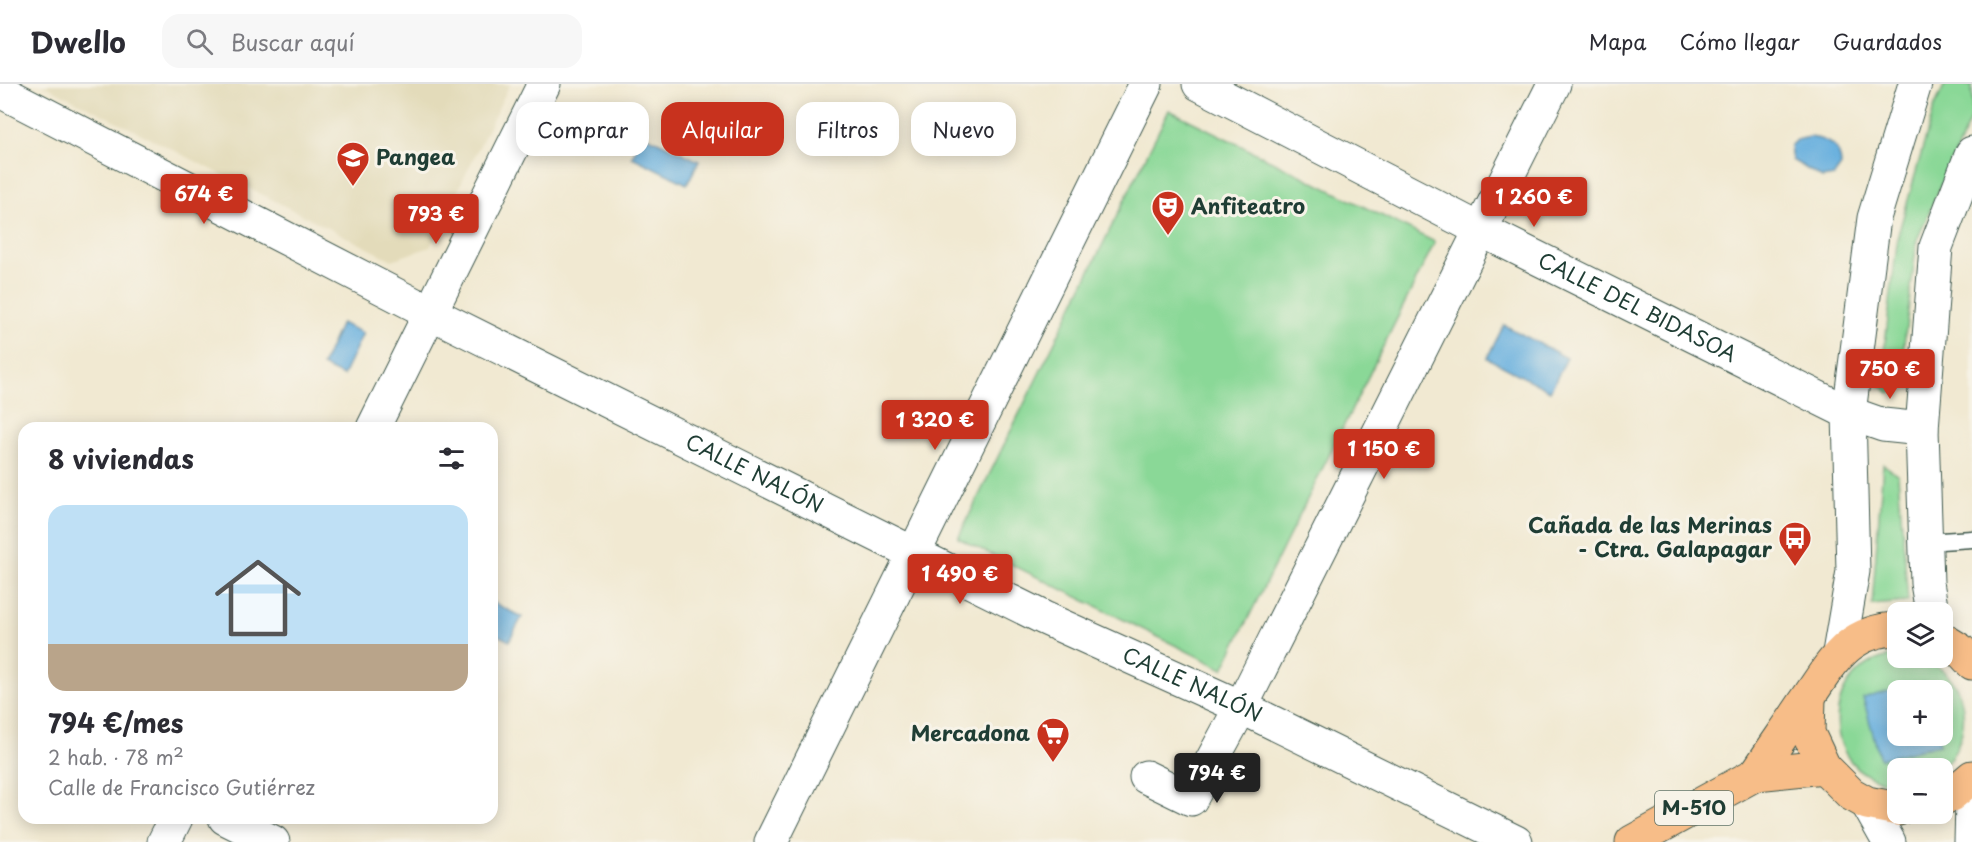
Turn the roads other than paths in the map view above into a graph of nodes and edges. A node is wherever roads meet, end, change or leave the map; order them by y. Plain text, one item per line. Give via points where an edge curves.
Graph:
1 (544, 84) edge
2 (1146, 84) edge
3 (1199, 84) edge
4 (1554, 84) edge
5 (1915, 84) edge
6 (0, 91) edge
7 (1972, 153) edge
8 (1964, 198) edge
9 (1481, 230) junction
10 (431, 313) junction
11 (1849, 413) junction
12 (376, 422) edge
13 (1922, 429) junction
14 (1972, 539) edge
15 (1925, 542) junction
16 (912, 553) junction
17 (1930, 602) edge
18 (1887, 629) edge
19 (1953, 646) edge
20 (1839, 653) junction
21 (1972, 663) edge
22 (1809, 698) junction
23 (1241, 706) junction
24 (1824, 767) junction
25 (1756, 774) junction
26 (1146, 777) dead end
27 (1972, 777) edge
28 (1953, 793) edge
29 (1972, 802) edge
30 (1882, 806) edge
31 (173, 824) edge
32 (237, 824) edge
33 (164, 842) edge
34 (273, 842) edge
35 (771, 842) edge
36 (1516, 842) edge
37 (1632, 842) edge
38 (1889, 842) edge
39 (1971, 842) edge

1 - 10 street
2 - 16 street
3 - 9 street, CALLE DEL BIDASOA
4 - 9 street
5 - 11 street via 1874,218
6 - 10 street, CALLE NALÓN
7 - 8 street
8 - 13 street via 1936,247
9 - 11 street, CALLE DEL BIDASOA
9 - 23 street
10 - 12 street
10 - 16 street, CALLE NALÓN
11 - 13 street, CALLE DEL BIDASOA via 1883,424
11 - 20 street via 1852,571
13 - 15 street
14 - 15 lane
15 - 17 street
16 - 23 street, CALLE NALÓN via 1044,618
16 - 35 street
18 - 20 main road, M-510 via 1860,638
19 - 21 main road
20 - 22 main road, M-510
22 - 24 main road via 1808,733
22 - 25 main road, M-510
23 - 26 street via 1191,799
23 - 36 street, CALLE NALÓN
24 - 25 main road, M-510
24 - 30 main road via 1836,782
25 - 37 main road, M-510
27 - 28 main road
29 - 39 street
30 - 38 street
31 - 33 street
32 - 34 street

